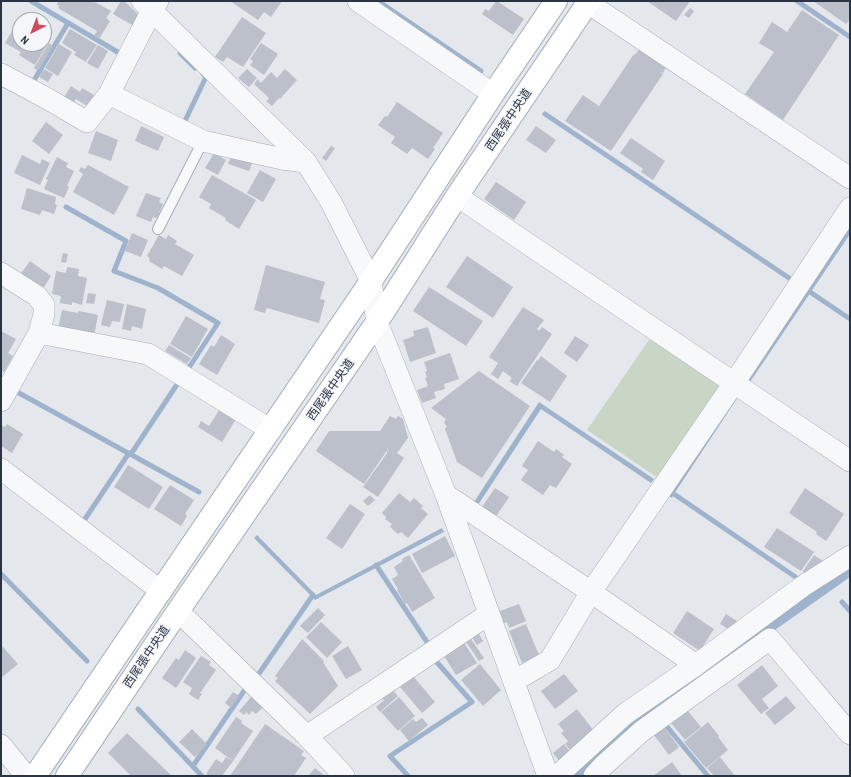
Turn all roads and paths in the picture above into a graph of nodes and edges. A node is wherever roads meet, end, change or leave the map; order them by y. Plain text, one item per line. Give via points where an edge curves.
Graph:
1 (358, 1) edge
2 (556, 1) edge
3 (589, 2) edge
4 (150, 4) edge
5 (1, 74) edge
6 (109, 94) junction
7 (493, 94) junction
8 (203, 141) junction
9 (306, 162) junction
10 (850, 178) edge
11 (457, 196) junction
12 (850, 208) edge
13 (158, 229) dead end
14 (1, 273) edge
15 (371, 281) junction
16 (377, 322) junction
17 (39, 333) junction
18 (734, 383) junction
19 (1, 401) edge
20 (271, 430) junction
21 (850, 460) edge
22 (1, 469) edge
23 (446, 495) junction
24 (850, 556) edge
25 (161, 591) junction
26 (591, 592) junction
27 (178, 611) junction
28 (489, 614) junction
29 (696, 665) junction
30 (514, 682) junction
31 (850, 734) edge
32 (306, 736) junction
33 (1, 745) edge
34 (26, 776) edge
35 (35, 776) edge
36 (67, 776) edge
37 (344, 776) edge
38 (548, 776) edge
39 (557, 776) edge
40 (594, 776) edge

1 - 7 street
2 - 7 main road
3 - 10 street
3 - 11 main road, 西尾張中央道
4 - 6 street
4 - 9 street
5 - 6 street via 87,122
6 - 8 street
7 - 15 main road
8 - 9 street
8 - 13 lane
9 - 15 street via 331,202
11 - 16 main road, 西尾張中央道
11 - 18 street
12 - 18 street
14 - 17 street via 38,296 44,305
15 - 16 street
15 - 20 main road
16 - 23 street
16 - 27 main road, 西尾張中央道
17 - 19 street
17 - 20 street via 148,354
18 - 21 street
18 - 26 street
20 - 25 main road
22 - 25 street
23 - 26 street
23 - 28 street
24 - 29 street via 803,586
25 - 35 main road
26 - 29 street
26 - 30 street via 550,660
27 - 32 street
27 - 36 main road, 西尾張中央道
28 - 30 street
28 - 32 street
29 - 39 street via 626,714
30 - 38 street
31 - 40 street via 770,639 642,731
32 - 37 street
33 - 34 street

